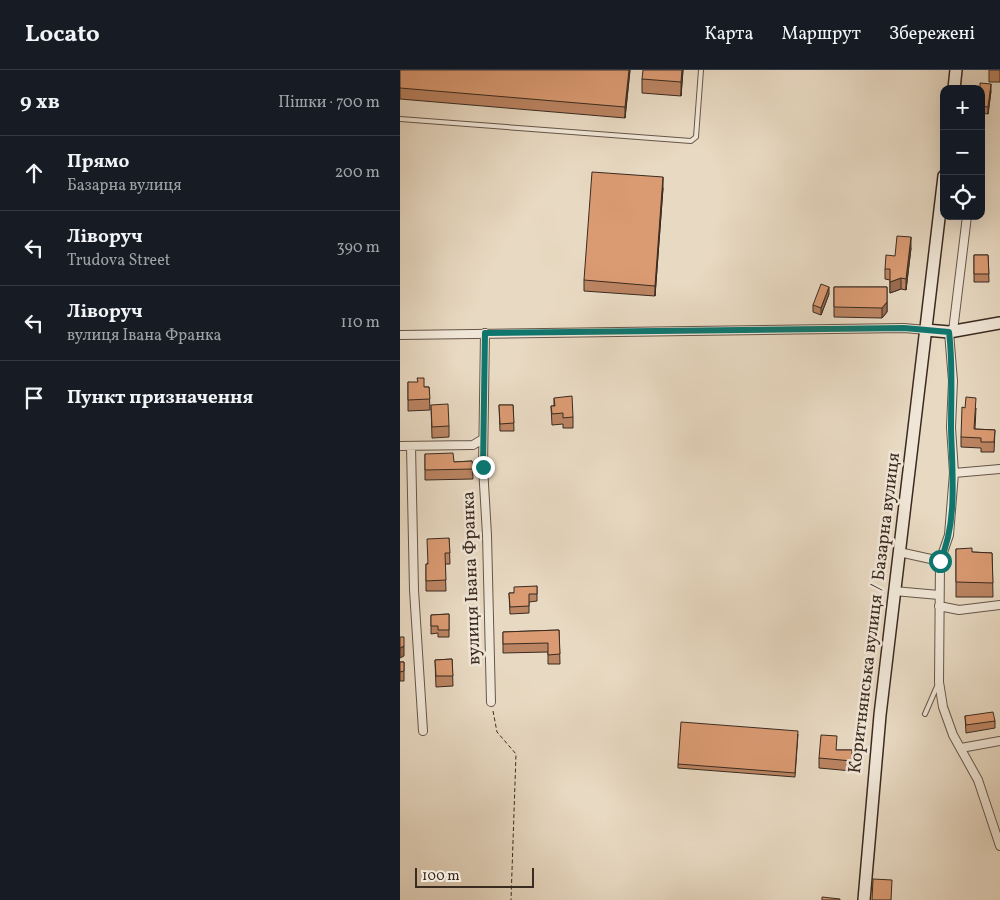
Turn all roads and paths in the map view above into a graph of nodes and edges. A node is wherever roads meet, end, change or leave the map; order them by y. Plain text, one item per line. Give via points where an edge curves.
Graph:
1 (701, 70) edge
2 (956, 70) edge
3 (954, 85) edge
4 (400, 119) edge
5 (940, 210) edge
6 (966, 220) edge
7 (1000, 323) edge
8 (926, 330) junction
9 (951, 332) junction
10 (485, 333) junction
11 (400, 335) edge
12 (483, 439) junction
13 (400, 446) edge
14 (411, 446) junction
15 (1000, 469) edge
16 (954, 473) junction
17 (899, 552) junction
18 (940, 561) junction
19 (894, 591) junction
20 (939, 595) junction
21 (1000, 605) edge
22 (938, 606) junction
23 (939, 682) junction
24 (491, 702) joint
25 (925, 714) dead end
26 (424, 731) dead end
27 (1000, 741) edge
28 (961, 748) junction
29 (1000, 846) edge
30 (511, 900) edge
31 (864, 900) edge

1 - 4 lane via 696,137 691,141
2 - 3 street
5 - 8 street, Коритнянська вулиця / Базарна вулиця
6 - 9 street
7 - 9 street
8 - 9 street
8 - 10 street
8 - 17 street, Коритнянська вулиця / Базарна вулиця
9 - 16 street
10 - 11 street
10 - 12 street, вулиця Івана Франка
12 - 14 street via 473,445
12 - 24 street, вулиця Івана Франка
13 - 14 street
14 - 26 street via 414,590
15 - 16 street
16 - 18 street via 949,535
17 - 18 street
17 - 19 street, Коритнянська вулиця / Базарна вулиця
18 - 20 street
19 - 20 street
19 - 31 street, Коритнянська вулиця / Базарна вулиця via 871,791
20 - 22 street
21 - 22 street via 959,610
22 - 23 street
23 - 25 lane
23 - 28 street via 943,707
24 - 30 path via 497,732 516,754
27 - 28 street
28 - 29 street via 978,780

